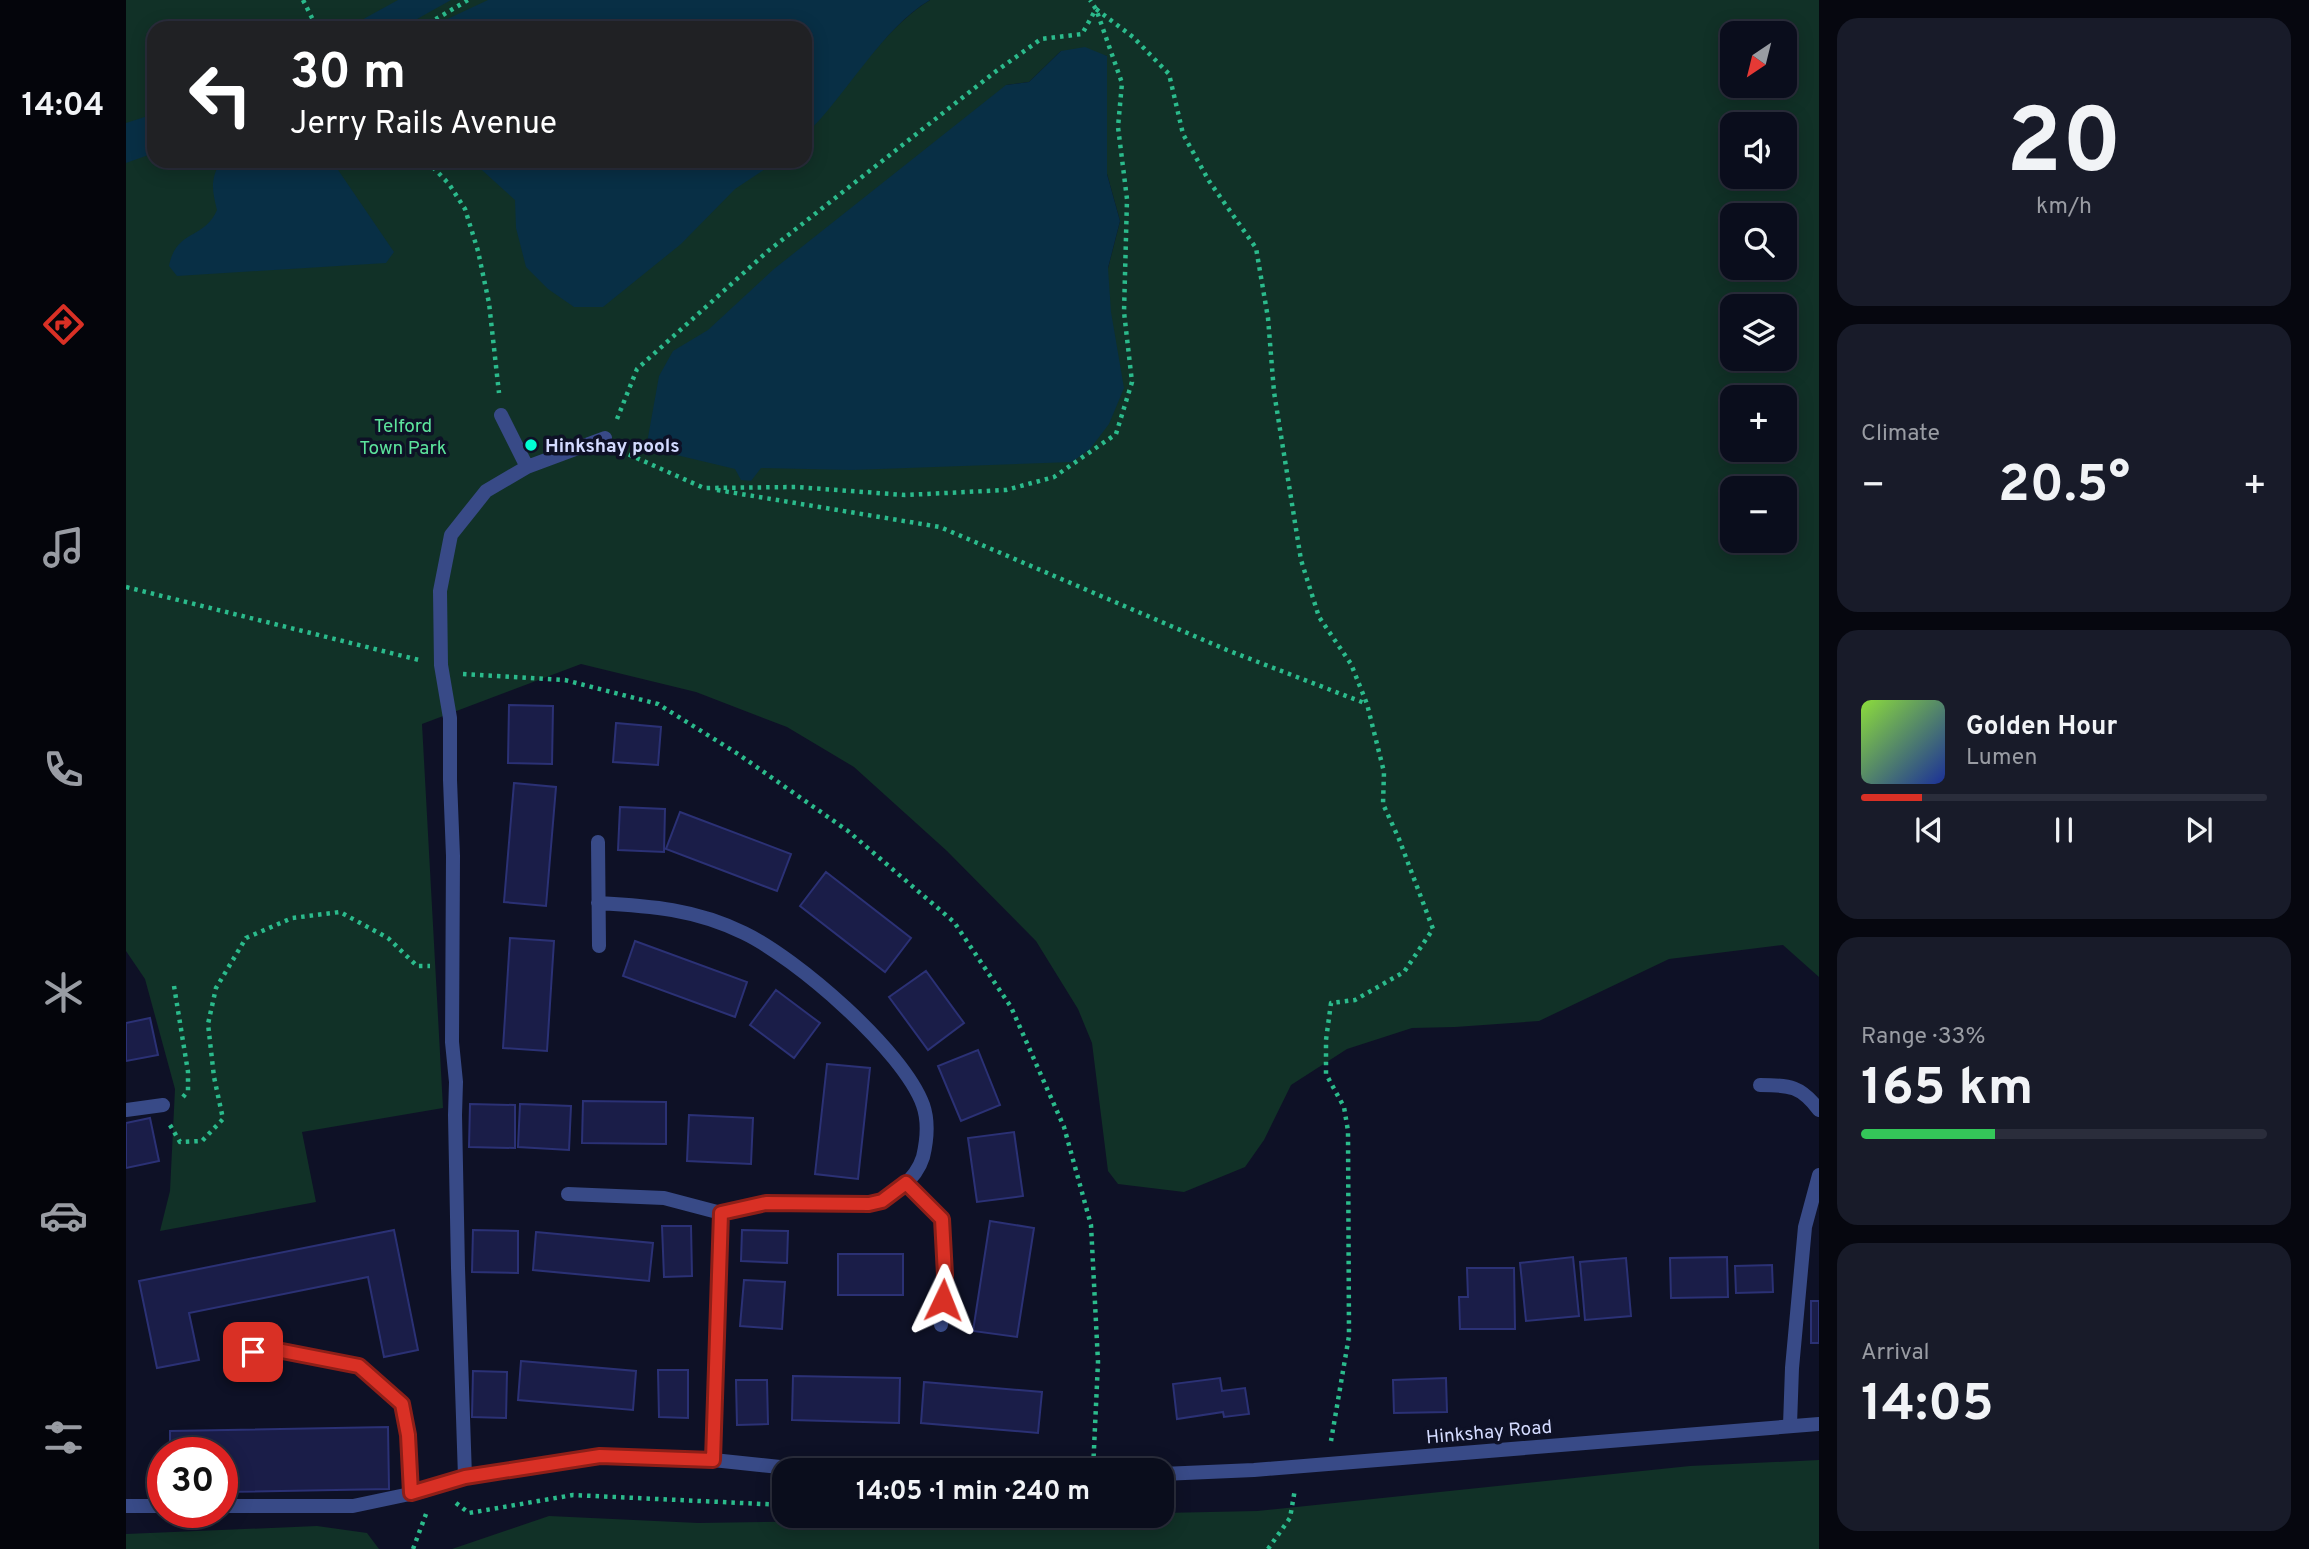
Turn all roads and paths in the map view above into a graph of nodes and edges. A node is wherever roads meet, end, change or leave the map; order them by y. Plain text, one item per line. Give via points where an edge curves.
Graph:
1 (303, 0) edge
2 (468, 0) edge
3 (1090, 0) edge
4 (1096, 9) junction
5 (314, 21) edge
6 (433, 21) edge
7 (434, 168) edge
8 (501, 415) joint
9 (605, 438) junction
10 (527, 467) junction
11 (704, 488) junction
12 (126, 587) edge
13 (441, 665) junction
14 (1367, 704) junction
15 (597, 842) dead end
16 (598, 903) junction
17 (599, 946) dead end
18 (452, 965) junction
19 (174, 986) dead end
20 (1760, 1084) dead end
21 (163, 1105) junction
22 (126, 1110) edge
23 (1819, 1110) edge
24 (1819, 1175) edge
25 (906, 1183) junction
26 (568, 1194) dead end
27 (721, 1213) junction
28 (942, 1325) dead end
29 (232, 1356) dead end
30 (1819, 1424) edge
31 (1790, 1425) junction
32 (1094, 1458) edge
33 (713, 1460) junction
34 (1327, 1464) junction
35 (772, 1466) edge
36 (1174, 1473) edge
37 (465, 1477) junction
38 (1296, 1485) dead end
39 (436, 1487) junction
40 (411, 1493) junction
41 (772, 1504) edge
42 (126, 1506) edge
43 (147, 1506) edge
44 (238, 1506) edge
45 (413, 1549) edge
46 (1268, 1549) edge

1 - 5 path
2 - 6 path
3 - 4 path
4 - 9 path via 1082,34 1041,39 768,251 637,369 621,412
4 - 11 path via 1122,83 1118,127 1128,199 1124,312 1132,382 1116,434 1054,477 1006,490 905,495
4 - 14 path via 1133,37 1169,74 1183,135 1256,248 1301,560 1318,617 1351,664
7 - 8 path via 465,209 478,251 489,303
8 - 10 street
9 - 10 street
9 - 11 path via 626,455
10 - 13 street via 486,491 451,535 440,591
11 - 14 path via 940,527 1227,650
12 - 13 path
13 - 18 street via 450,718
13 - 32 path via 455,673 565,680 658,704 848,831 954,922 1011,1007 1064,1127 1091,1225 1098,1362
14 - 34 path via 1384,772 1383,804 1433,929 1404,972 1355,1000 1331,1003 1326,1074 1344,1107 1348,1131 1349,1336
15 - 16 street
16 - 17 street
16 - 25 street via 657,906 703,915 746,934 811,980 869,1030 907,1074 927,1122 920,1168
18 - 21 path via 417,966 387,938 340,912 292,918 246,938 216,988 208,1024 223,1119 202,1141 180,1142
18 - 37 street
19 - 21 path via 188,1091 179,1101
20 - 23 street via 1786,1085 1807,1093
21 - 22 street
24 - 31 street via 1805,1227
25 - 27 street via 882,1201 869,1204 766,1203
25 - 28 street via 942,1219
26 - 27 street via 663,1198
27 - 33 street
29 - 40 street via 272,1349 359,1366 402,1404
30 - 31 street, Hinkshay Road
31 - 34 street, Hinkshay Road
33 - 35 street
33 - 37 street via 600,1456
34 - 36 street, Hinkshay Road
37 - 39 street
38 - 46 path via 1290,1518
39 - 40 street
39 - 41 path via 469,1513 573,1496
39 - 45 path
40 - 44 street via 353,1506
42 - 43 street

